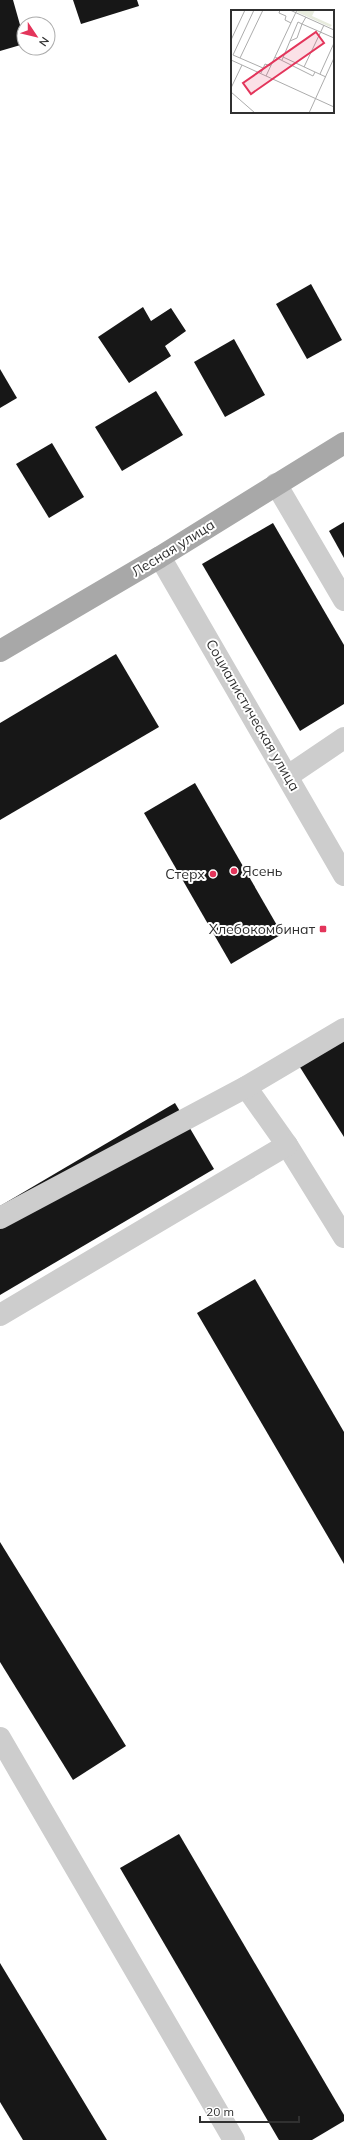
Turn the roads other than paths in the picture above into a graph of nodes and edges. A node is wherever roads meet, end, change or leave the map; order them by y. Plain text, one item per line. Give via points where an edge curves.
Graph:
1 (344, 444) edge
2 (276, 484) junction
3 (160, 557) junction
4 (343, 598) edge
5 (0, 651) edge
6 (344, 738) edge
7 (288, 776) junction
8 (344, 874) edge
9 (344, 1029) edge
10 (246, 1087) junction
11 (287, 1145) junction
12 (0, 1218) edge
13 (344, 1237) edge
14 (0, 1314) edge
15 (0, 1738) edge
16 (234, 2140) edge

1 - 2 main road, Лесная улица
2 - 3 main road, Лесная улица
2 - 4 street
3 - 5 main road, Лесная улица
3 - 7 street, Социалистическая улица
6 - 7 street
7 - 8 street, Социалистическая улица
9 - 10 street
10 - 11 street
10 - 12 street
11 - 13 street
11 - 14 street
15 - 16 street

